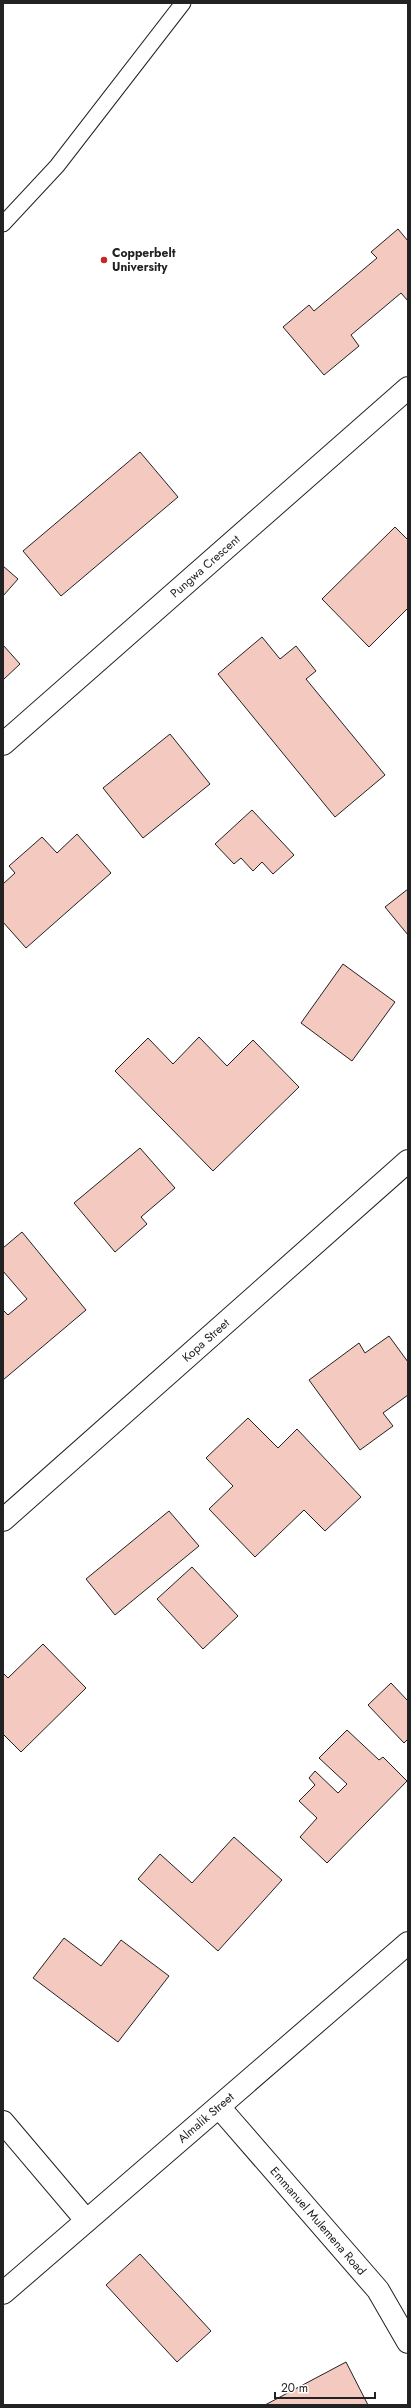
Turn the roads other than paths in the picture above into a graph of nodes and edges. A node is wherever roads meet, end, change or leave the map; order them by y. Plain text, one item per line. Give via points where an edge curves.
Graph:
1 (183, 3) edge
2 (3, 224) edge
3 (408, 388) edge
4 (3, 744) edge
5 (408, 1160) edge
6 (3, 1520) edge
7 (408, 1943) edge
8 (219, 2108) junction
9 (3, 2122) edge
10 (86, 2220) junction
11 (3, 2293) edge
12 (408, 2342) edge

1 - 2 lane via 57,166
3 - 4 street, Pungwa Crescent
5 - 6 street, Kopa Street
7 - 8 street, Almalik Street
8 - 10 street, Almalik Street
8 - 12 street, Emmanuel Mulemena Road via 378,2290
9 - 10 street
10 - 11 street, Almalik Street

